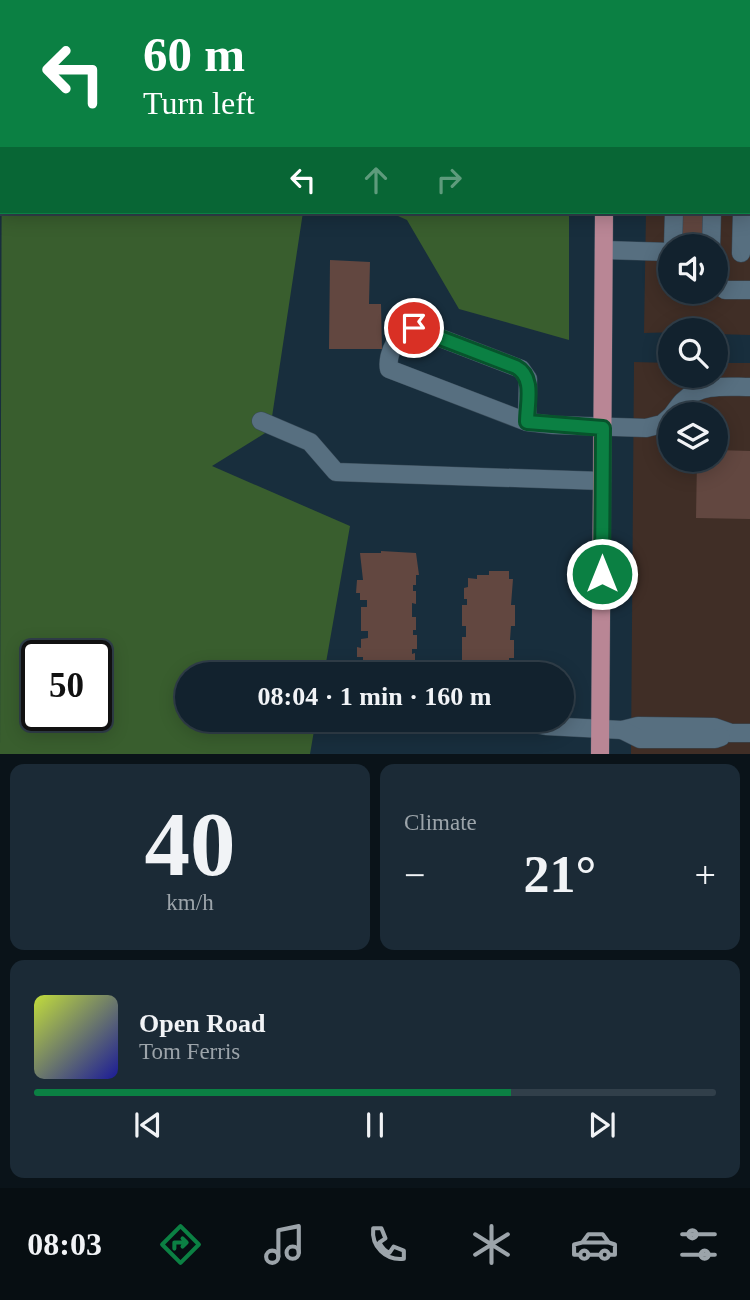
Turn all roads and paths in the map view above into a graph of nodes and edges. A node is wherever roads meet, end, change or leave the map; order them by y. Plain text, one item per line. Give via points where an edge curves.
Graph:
1 (604, 214) edge
2 (674, 214) edge
3 (712, 214) edge
4 (744, 223) edge
5 (673, 234) edge
6 (711, 234) edge
7 (604, 250) junction
8 (658, 252) edge
9 (728, 253) edge
10 (746, 253) edge
11 (728, 290) edge
12 (750, 290) edge
13 (750, 387) edge
14 (681, 402) edge
15 (261, 421) dead end
16 (527, 422) junction
17 (658, 425) edge
18 (603, 428) junction
19 (602, 481) junction
20 (574, 728) edge
21 (601, 729) junction
22 (750, 733) edge
23 (600, 754) edge

1 - 7 main road
2 - 5 lane
3 - 6 lane
4 - 10 lane
7 - 8 lane
7 - 18 main road
9 - 10 lane
11 - 12 lane
13 - 14 lane via 709,387
15 - 19 lane via 310,442 337,472
16 - 16 lane via 528,379 521,369 417,329 400,335 389,369
16 - 18 lane
17 - 18 lane
18 - 19 main road
19 - 21 main road
20 - 21 lane
21 - 22 lane via 714,727
21 - 23 main road

